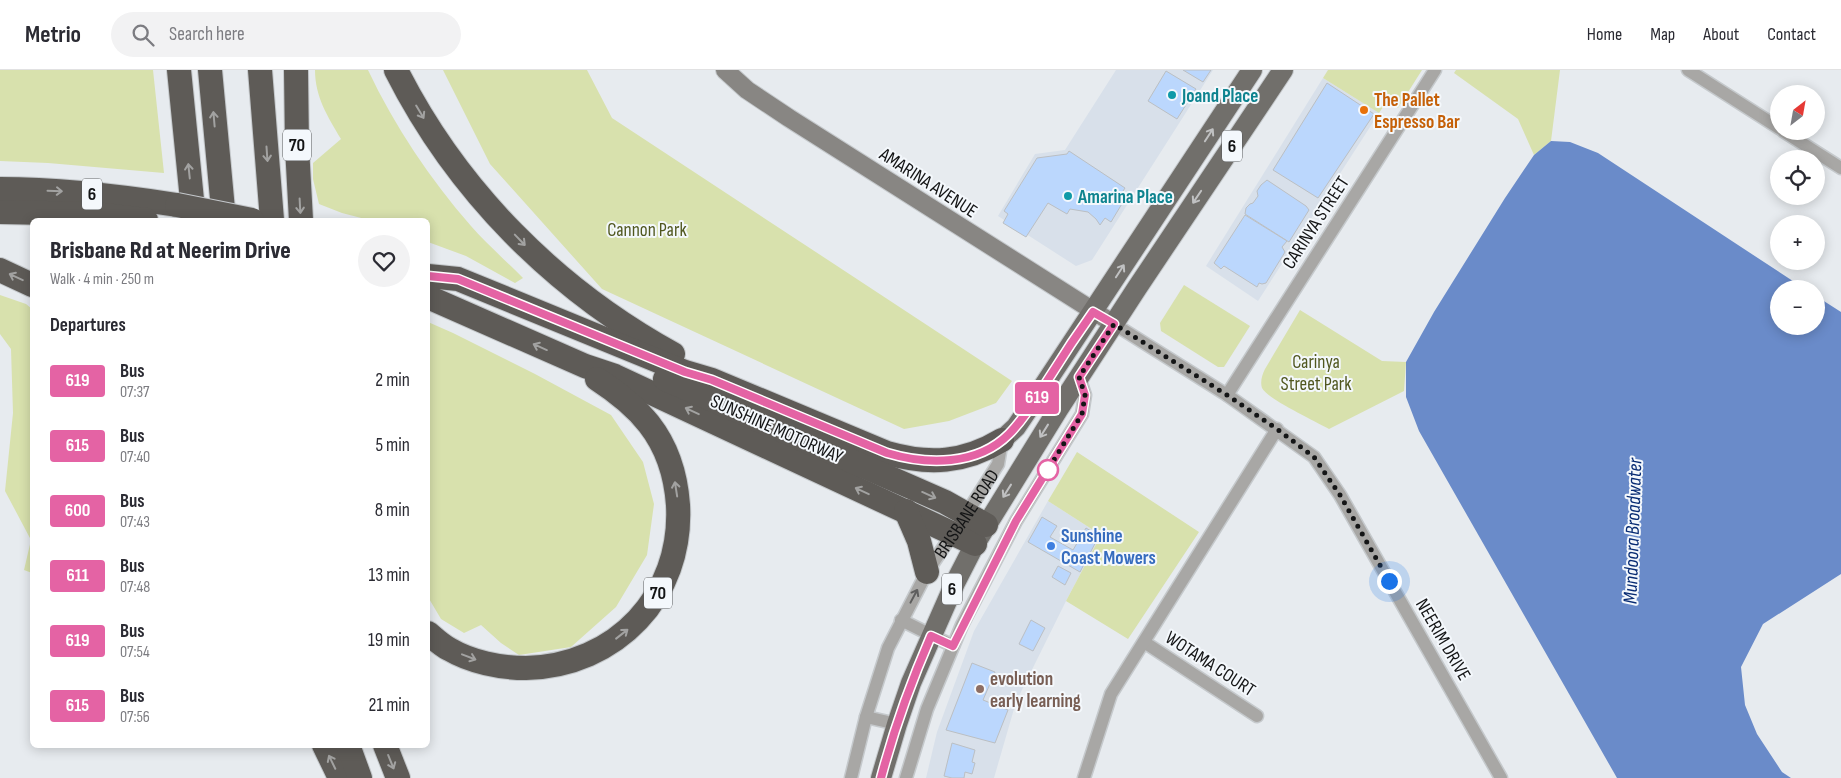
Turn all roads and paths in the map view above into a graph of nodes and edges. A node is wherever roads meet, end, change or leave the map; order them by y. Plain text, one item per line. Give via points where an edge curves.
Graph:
1 (179, 70) edge
2 (210, 70) edge
3 (260, 70) edge
4 (296, 70) edge
5 (396, 70) edge
6 (725, 70) edge
7 (1252, 70) edge
8 (1283, 70) edge
9 (1435, 70) edge
10 (1688, 70) edge
11 (1770, 122) edge
12 (1798, 140) edge
13 (1841, 168) edge
14 (2, 188) edge
15 (0, 212) edge
16 (186, 212) edge
17 (129, 218) edge
18 (224, 218) edge
19 (236, 218) edge
20 (272, 218) edge
21 (301, 218) edge
22 (0, 270) edge
23 (430, 276) edge
24 (430, 277) edge
25 (30, 284) edge
26 (430, 298) edge
27 (1093, 312) junction
28 (1114, 324) junction
29 (585, 366) junction
30 (1079, 377) junction
31 (712, 380) junction
32 (1227, 395) junction
33 (1277, 429) junction
34 (1002, 440) junction
35 (906, 511) junction
36 (970, 529) junction
37 (927, 572) junction
38 (901, 620) junction
39 (430, 635) edge
40 (931, 636) junction
41 (1144, 642) junction
42 (953, 646) junction
43 (1257, 716) dead end
44 (866, 717) junction
45 (897, 724) junction
46 (325, 748) edge
47 (349, 748) edge
48 (386, 748) edge
49 (340, 778) edge
50 (360, 778) edge
51 (398, 778) edge
52 (852, 778) edge
53 (881, 778) edge
54 (906, 778) edge
55 (1084, 778) edge
56 (1501, 778) edge

16 -> 1 highway
18 -> 2 highway
3 -> 20 highway
4 -> 21 highway, 70
5 -> 31 highway via 435,137 470,185 532,253 589,300
6 - 27 street, AMARINA AVENUE via 747,90 789,118
27 -> 7 main road, 6
8 -> 28 main road, BRISBANE ROAD / 6
9 - 32 street, CARINYA STREET
10 - 11 street
12 - 13 street
14 -> 16 highway, 6 via 105,195
15 - 17 highway
16 - 19 highway, 6, bridge
25 -> 22 highway
23 - 31 highway, 6 via 458,279 685,372
24 -> 36 highway, SUNSHINE MOTORWAY via 944,502
29 -> 26 highway, SUNSHINE MOTORWAY / 70
27 - 28 street, AMARINA AVENUE
27 - 34 main road, 6 via 1022,419
28 - 30 main road, BRISBANE ROAD / 6
28 - 32 street, NEERIM DRIVE
35 -> 29 highway, SUNSHINE MOTORWAY via 615,376
39 -> 29 highway, 70 via 449,649 473,659 502,667 545,668 592,654 608,645 628,631 658,594 678,530 677,490 671,465 649,425
30 -> 36 main road, BRISBANE ROAD / 6
30 - 42 street via 1085,395 1082,414 1016,521
31 - 34 highway, 6 via 901,457 932,461 962,458
32 - 33 street, NEERIM DRIVE
33 - 41 street
33 - 56 street, NEERIM DRIVE via 1314,457 1340,495
34 - 36 street, BRISBANE ROAD via 998,464
35 - 36 highway, SUNSHINE MOTORWAY
35 - 37 highway via 919,541
36 - 37 street, BRISBANE ROAD
36 - 40 main road, BRISBANE ROAD / 6
38 -> 37 street, BRISBANE ROAD
38 - 40 street
38 - 44 street, BRISBANE ROAD via 881,667
40 - 42 street
40 - 45 main road, BRISBANE ROAD / 6
41 - 43 street, WOTAMA COURT
41 - 55 street via 1111,694
42 - 54 street
44 - 45 street
44 - 52 street, BRISBANE ROAD
45 - 53 main road, BRISBANE ROAD / 6
49 -> 46 highway
47 - 50 highway
48 -> 51 highway

